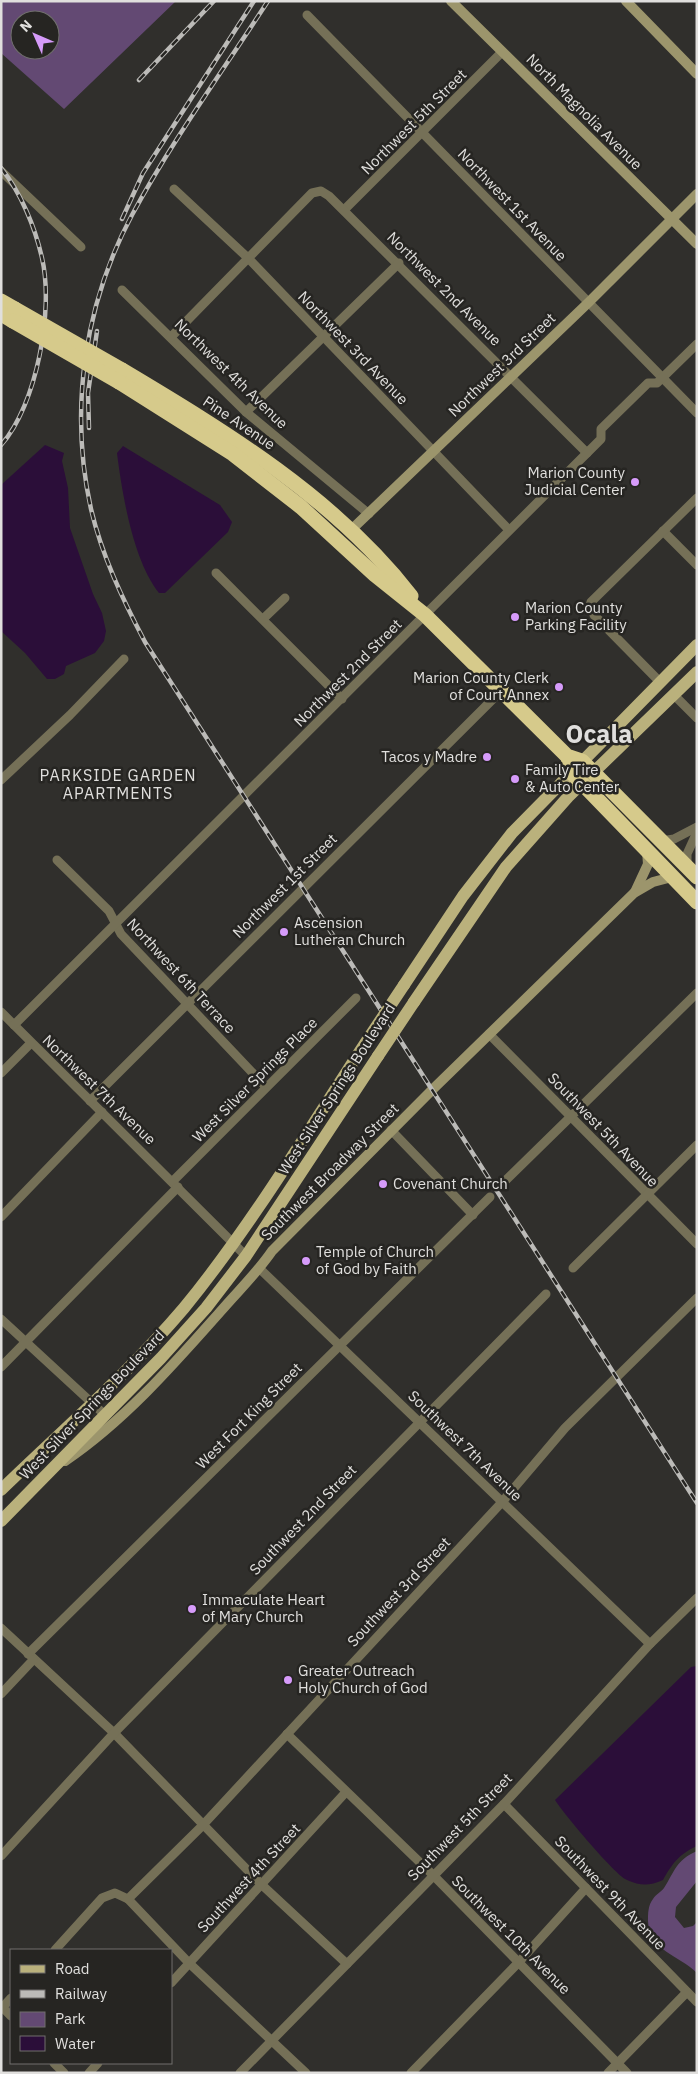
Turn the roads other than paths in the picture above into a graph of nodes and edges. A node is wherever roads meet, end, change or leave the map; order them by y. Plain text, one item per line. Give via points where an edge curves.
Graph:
1 (451, 1) edge
2 (626, 1) edge
3 (307, 15) dead end
4 (502, 52) junction
5 (697, 74) edge
6 (422, 133) junction
7 (1, 171) edge
8 (174, 189) dead end
9 (697, 194) edge
10 (344, 210) junction
11 (672, 219) junction
12 (697, 244) edge
13 (81, 247) dead end
14 (248, 258) junction
15 (399, 263) junction
16 (122, 290) dead end
17 (1, 301) edge
18 (588, 302) junction
19 (10, 315) edge
20 (171, 337) junction
21 (325, 337) junction
22 (697, 344) edge
23 (120, 376) junction
24 (511, 376) junction
25 (662, 378) junction
26 (246, 412) junction
27 (697, 413) edge
28 (434, 453) junction
29 (587, 454) junction
30 (697, 498) edge
31 (369, 514) junction
32 (509, 530) junction
33 (350, 531) junction
34 (663, 531) junction
35 (697, 565) edge
36 (216, 573) dead end
37 (286, 598) dead end
38 (425, 615) junction
39 (264, 619) junction
40 (697, 645) edge
41 (124, 659) dead end
42 (697, 672) edge
43 (659, 681) junction
44 (501, 691) junction
45 (674, 695) junction
46 (342, 699) junction
47 (697, 718) edge
48 (574, 763) junction
49 (594, 773) junction
50 (1, 780) edge
51 (582, 784) junction
52 (697, 827) edge
53 (697, 832) edge
54 (661, 841) junction
55 (647, 851) junction
56 (57, 860) dead end
57 (692, 872) edge
58 (672, 877) junction
59 (634, 893) junction
60 (697, 902) edge
61 (114, 924) junction
62 (697, 994) edge
63 (356, 998) dead end
64 (186, 1003) junction
65 (1, 1012) edge
66 (14, 1024) junction
67 (490, 1034) junction
68 (31, 1043) junction
69 (1, 1073) edge
70 (266, 1087) junction
71 (90, 1101) junction
72 (102, 1112) junction
73 (571, 1117) junction
74 (391, 1130) junction
75 (697, 1145) edge
76 (505, 1181) dead end
77 (176, 1184) junction
78 (647, 1195) junction
79 (490, 1197) dead end
80 (473, 1215) junction
81 (1, 1217) edge
82 (233, 1243) junction
83 (697, 1244) edge
84 (246, 1256) junction
85 (573, 1268) dead end
86 (260, 1269) junction
87 (546, 1294) dead end
88 (697, 1298) edge
89 (1, 1319) edge
90 (26, 1343) junction
91 (340, 1346) junction
92 (1, 1367) edge
93 (91, 1404) junction
94 (105, 1415) junction
95 (419, 1421) junction
96 (49, 1472) junction
97 (18, 1474) junction
98 (1, 1490) edge
99 (1, 1498) edge
100 (503, 1501) junction
101 (1, 1521) edge
102 (697, 1598) edge
103 (1, 1628) edge
104 (650, 1644) junction
105 (30, 1657) junction
106 (1, 1694) edge
107 (114, 1733) junction
108 (287, 1734) junction
109 (346, 1792) junction
110 (504, 1804) junction
111 (202, 1826) junction
112 (1, 1856) edge
113 (433, 1875) junction
114 (262, 1885) junction
115 (586, 1888) junction
116 (128, 1899) junction
117 (56, 1949) edge
118 (519, 1962) junction
119 (189, 1964) junction
120 (347, 1964) junction
121 (172, 1982) edge
122 (688, 1992) junction
123 (697, 2002) edge
124 (270, 2041) junction
125 (617, 2063) junction
126 (55, 2064) edge
127 (64, 2073) edge
128 (240, 2073) edge
129 (306, 2073) edge
130 (411, 2073) edge
131 (608, 2073) edge
132 (627, 2073) edge

1 - 4 street, North Magnolia Avenue
2 - 5 street
3 - 6 street, Northwest 1st Avenue
4 - 6 street, Northwest 5th Street
4 - 11 street, North Magnolia Avenue
6 - 10 street, Northwest 5th Street
6 - 18 street, Northwest 1st Avenue
7 - 13 street
8 - 14 street, Northwest 3rd Avenue
9 - 11 street, Northwest 3rd Street
10 - 14 street, Northwest 2nd Avenue via 321,191 312,193
10 - 15 street, Northwest 2nd Avenue
11 - 12 street, North Magnolia Avenue
11 - 18 street, Northwest 3rd Street
14 - 20 street
14 - 21 street, Northwest 3rd Avenue
15 - 21 street
15 - 24 street, Northwest 2nd Avenue
16 - 20 street, Northwest 4th Avenue
17 - 19 highway, Pine Avenue
18 - 24 street, Northwest 3rd Street
18 - 25 street, Northwest 1st Avenue
19 - 23 highway, Pine Avenue, bridge
20 - 26 street, Northwest 4th Avenue
21 - 26 street
21 - 28 street, Northwest 3rd Avenue
22 - 25 street, Northwest 2nd Street
23 - 33 highway, Pine Avenue via 202,419 272,467
23 - 38 highway, Pine Avenue via 264,477
24 - 28 street, Northwest 3rd Street
24 - 29 street, Northwest 2nd Avenue
25 - 27 street, Northwest 1st Avenue
25 - 29 street, Northwest 2nd Street via 657,383 648,383 601,429 601,439
26 - 31 street, Northwest 4th Avenue
28 - 31 street, Northwest 3rd Street
28 - 32 street, Northwest 3rd Avenue
29 - 32 street, Northwest 2nd Street
30 - 34 street
31 - 33 street, Northwest 3rd Street
32 - 38 street, Northwest 2nd Street
33 - 38 highway, Pine Avenue via 386,564
34 - 35 street
34 - 43 street via 590,606 594,615
36 - 39 street
37 - 39 street
38 - 44 highway, Pine Avenue
38 - 46 street, Northwest 2nd Street
39 - 46 street
40 - 43 main road, West Silver Springs Boulevard
41 - 50 street
42 - 45 main road, West Silver Springs Boulevard
43 - 48 main road, West Silver Springs Boulevard
44 - 48 highway, Pine Avenue
44 - 64 street, Northwest 1st Street
45 - 47 street
45 - 49 main road, West Silver Springs Boulevard
46 - 61 street, Northwest 2nd Street
48 - 49 highway, Pine Avenue
48 - 51 highway, Pine Avenue
48 - 82 main road, West Silver Springs Boulevard, bridge via 479,874
49 - 51 main road, West Silver Springs Boulevard
49 - 54 highway, Pine Avenue
51 - 55 highway, Pine Avenue
51 - 84 main road, West Silver Springs Boulevard, bridge via 502,873
52 - 54 street via 674,840
53 - 57 street via 687,854
54 - 57 highway, Pine Avenue
55 - 58 highway, Pine Avenue
55 - 59 street, Southwest Broadway Street via 648,864
56 - 61 street, Northwest 6th Terrace via 109,910
58 - 59 street, Southwest Broadway Street via 653,882
58 - 60 highway, Pine Avenue
59 - 67 street, Southwest Broadway Street
61 - 64 street, Northwest 6th Terrace
61 - 66 street, Northwest 2nd Street
62 - 73 street
63 - 70 street, West Silver Springs Place
64 - 70 street, Northwest 6th Terrace
64 - 71 street, Northwest 1st Street
65 - 66 street, Northwest 7th Avenue
66 - 68 street, Northwest 7th Avenue
67 - 73 street, Southwest 5th Avenue
67 - 74 street, Southwest Broadway Street
68 - 69 street
68 - 71 street, Northwest 7th Avenue
70 - 77 street, West Silver Springs Place
71 - 72 street, Northwest 7th Avenue
72 - 77 street, Northwest 7th Avenue
72 - 81 street
73 - 76 street
73 - 78 street, Southwest 5th Avenue
74 - 80 street
74 - 86 street, Southwest Broadway Street via 272,1250
75 - 78 street
77 - 82 street
77 - 90 street, West Silver Springs Place
78 - 83 street, Southwest 5th Avenue
78 - 85 street
79 - 80 street, West Fort King Street
80 - 91 street, West Fort King Street
82 - 84 street
82 - 93 main road, West Silver Springs Boulevard via 182,1310
84 - 94 main road, West Silver Springs Boulevard via 187,1330
86 - 91 street, Southwest 7th Avenue
86 - 96 street, Southwest Broadway Street via 116,1421 88,1446
87 - 95 street, Southwest 2nd Street
88 - 100 street, Southwest 3rd Street via 565,1428
89 - 90 street
90 - 92 street, West Silver Springs Place
90 - 93 street
91 - 95 street, Southwest 7th Avenue
91 - 105 street, West Fort King Street
93 - 94 street
93 - 97 main road, West Silver Springs Boulevard
94 - 96 main road, West Silver Springs Boulevard
95 - 100 street, Southwest 7th Avenue
95 - 107 street, Southwest 2nd Street
96 - 101 main road, West Silver Springs Boulevard
97 - 98 main road, West Silver Springs Boulevard
97 - 99 main road
100 - 104 street, Southwest 7th Avenue
100 - 108 street, Southwest 3rd Street
102 - 104 street, Southwest 5th Street
103 - 105 street
104 - 110 street, Southwest 5th Street
105 - 106 street, West Fort King Street
105 - 107 street
107 - 111 street
107 - 112 street, Southwest 2nd Street
108 - 109 street, Southwest 10th Avenue
108 - 111 street, Southwest 3rd Street
109 - 113 street, Southwest 10th Avenue
109 - 114 street, Southwest 4th Street
110 - 113 street, Southwest 5th Street
110 - 115 street, Southwest 9th Avenue
111 - 114 street
111 - 116 street, Southwest 3rd Street
113 - 118 street, Southwest 10th Avenue
113 - 120 street, Southwest 5th Street
114 - 119 street, Southwest 4th Street
114 - 120 street
115 - 118 street
115 - 122 street, Southwest 9th Avenue
116 - 117 street via 114,1893 102,1898
116 - 119 street
118 - 125 street, Southwest 10th Avenue
118 - 130 street
119 - 121 street, Southwest 4th Street
119 - 124 street
120 - 124 street, Southwest 5th Street
122 - 123 street, Southwest 9th Avenue
122 - 125 street
124 - 128 street, Southwest 5th Street
124 - 129 street
125 - 131 street
125 - 132 street, Southwest 10th Avenue
126 - 127 street

